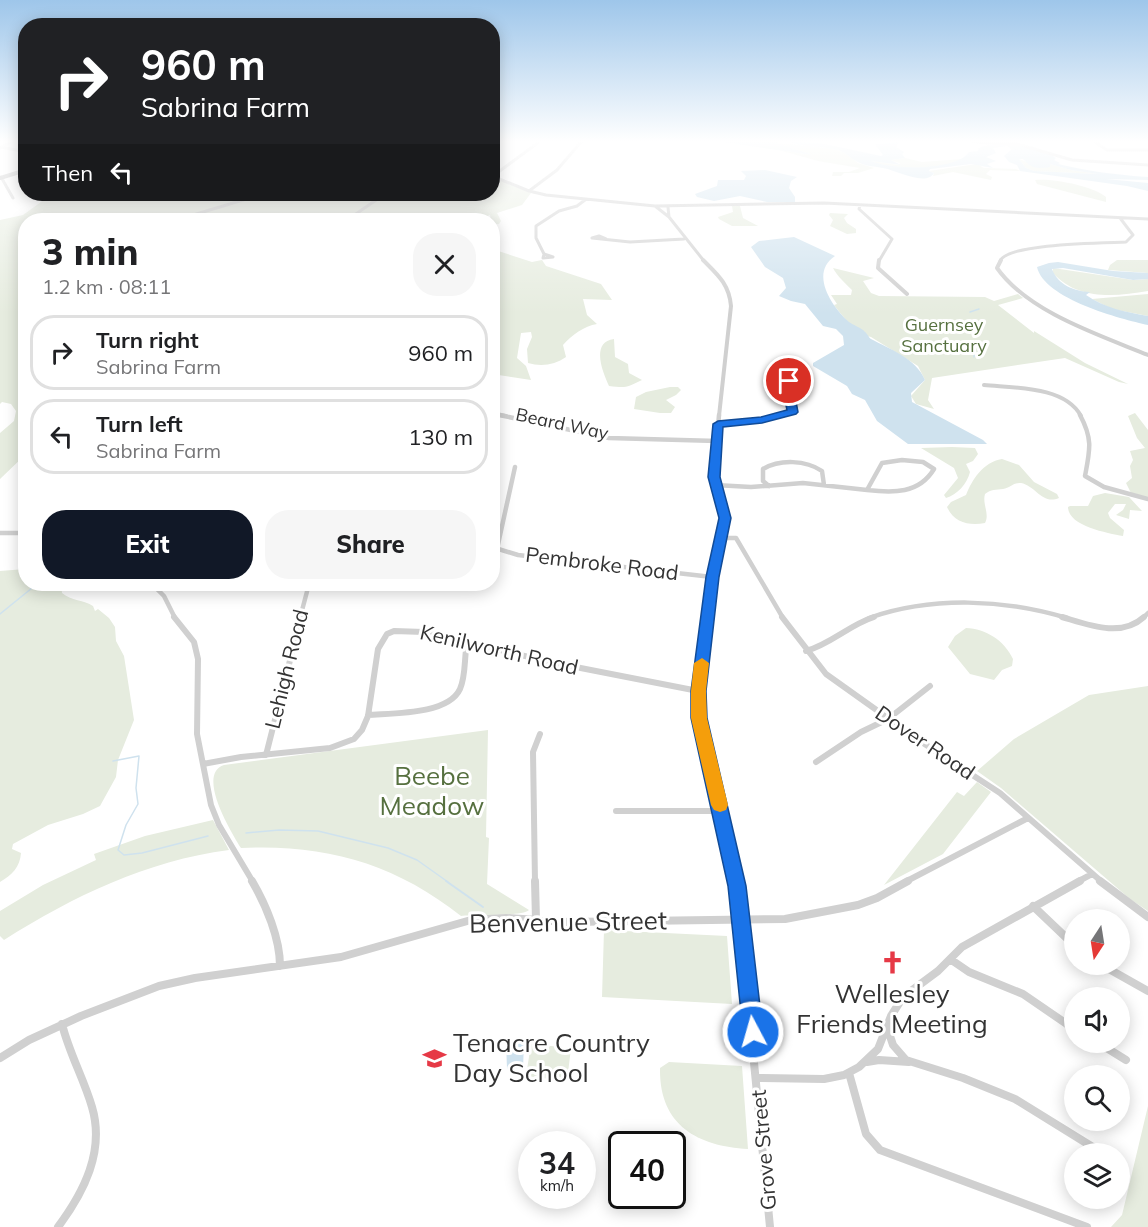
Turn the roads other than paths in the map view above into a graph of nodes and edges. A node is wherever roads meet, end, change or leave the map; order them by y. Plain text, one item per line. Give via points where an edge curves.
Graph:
1 (580, 199) edge
2 (585, 200) junction
3 (241, 201) edge
4 (375, 201) edge
5 (860, 205) junction
6 (655, 206) junction
7 (668, 207) junction
8 (203, 213) edge
9 (357, 213) edge
10 (669, 217) junction
11 (1120, 218) junction
12 (1148, 219) edge
13 (606, 239) dead end
14 (684, 239) junction
15 (544, 254) dead end
16 (907, 294) dead end
17 (1148, 355) edge
18 (801, 376) dead end
19 (984, 385) dead end
20 (500, 414) edge
21 (718, 424) junction
22 (717, 441) junction
23 (515, 467) dead end
24 (763, 481) junction
25 (715, 485) junction
26 (824, 485) junction
27 (768, 486) junction
28 (759, 487) junction
29 (866, 492) junction
30 (1148, 499) edge
31 (500, 525) edge
32 (18, 532) edge
33 (0, 533) edge
34 (720, 538) junction
35 (736, 538) joint
36 (500, 550) edge
37 (712, 577) junction
38 (159, 591) edge
39 (307, 591) edge
40 (1148, 613) edge
41 (467, 643) junction
42 (806, 651) junction
43 (930, 686) dead end
44 (698, 691) junction
45 (368, 715) junction
46 (888, 719) junction
47 (540, 734) dead end
48 (266, 755) junction
49 (816, 762) dead end
50 (203, 764) junction
51 (616, 811) dead end
52 (721, 811) junction
53 (1028, 818) junction
54 (1092, 874) junction
55 (1033, 906) junction
56 (1148, 917) edge
57 (536, 920) junction
58 (741, 920) junction
59 (1064, 935) edge
60 (950, 959) junction
61 (280, 966) junction
62 (1120, 975) edge
63 (1148, 991) edge
64 (1064, 1022) edge
65 (62, 1024) junction
66 (887, 1026) junction
67 (1115, 1053) edge
68 (0, 1058) edge
69 (1126, 1060) dead end
70 (913, 1063) junction
71 (863, 1065) junction
72 (849, 1073) junction
73 (758, 1078) junction
74 (1086, 1143) edge
75 (58, 1227) edge
76 (770, 1227) edge
77 (1087, 1227) edge

1 - 2 street
2 - 6 street
2 - 15 street via 536,226 536,238
3 - 8 street
4 - 9 street
5 - 7 street
5 - 11 street
5 - 16 street via 892,239 878,268
6 - 7 street
6 - 10 street
7 - 10 street, Grove Street
10 - 14 street, Grove Street
11 - 12 street
11 - 17 street via 1133,235 1126,242 1022,249 1002,257 997,268 1010,284 1036,302 1090,331
13 - 14 street
14 - 21 street, Grove Street via 725,282 730,294
18 - 21 street via 788,384 792,412 762,420
19 - 30 street via 1042,391 1075,405 1091,442 1084,476 1104,487
20 - 22 street, Beard Way via 609,438
21 - 22 street, Grove Street
22 - 25 street, Grove Street
23 - 31 street
24 - 26 street via 766,466 796,464 820,469
24 - 27 street
24 - 28 street
25 - 28 street
25 - 34 street, Grove Street via 725,518
26 - 27 street
26 - 29 street
27 - 28 street
29 - 29 street via 891,492 914,486 930,477 933,469 919,461 882,463
32 - 33 street
34 - 35 street
34 - 37 street, Grove Street
35 - 42 street, Dover Road
36 - 37 street, Pembroke Road
37 - 44 street, Grove Street
38 - 50 street via 194,642 198,659 197,734
39 - 48 street, Lehigh Road
40 - 42 street via 1125,628 1018,606 921,606 865,620
41 - 44 street, Kenilworth Road
41 - 45 street via 461,688 452,701 427,709
41 - 45 street, Kenilworth Road via 419,631 389,632 377,648
42 - 46 street, Dover Road via 826,674
43 - 46 street
44 - 52 street, Grove Street via 699,718
45 - 48 street, Kenilworth Road via 364,729 348,743
46 - 49 street via 857,734
46 - 53 street, Dover Road via 993,788
47 - 57 street via 533,752
48 - 50 street, Kenilworth Road
50 - 61 street via 216,819 262,898 280,954
51 - 52 street
52 - 58 street, Grove Street
53 - 54 street, Dover Road
53 - 58 street, Benvenue Street via 865,903 791,919
54 - 55 street
54 - 56 street, Dover Road
55 - 59 street
55 - 60 street via 972,940
57 - 58 street, Benvenue Street
57 - 61 street, Benvenue Street via 471,920 349,956
58 - 73 street, Grove Street
60 - 64 street via 969,972 1017,990
60 - 66 street via 903,997
61 - 65 street, Benvenue Street via 159,986
62 - 63 street
65 - 68 street, Benvenue Street
65 - 75 street via 92,1106 97,1135 88,1177
66 - 70 street via 896,1050
66 - 71 street via 878,1049
67 - 69 street
70 - 71 street via 879,1060
70 - 74 street via 1015,1099
71 - 72 street
72 - 73 street via 818,1080
72 - 77 street via 863,1129 880,1150
73 - 76 street, Grove Street

